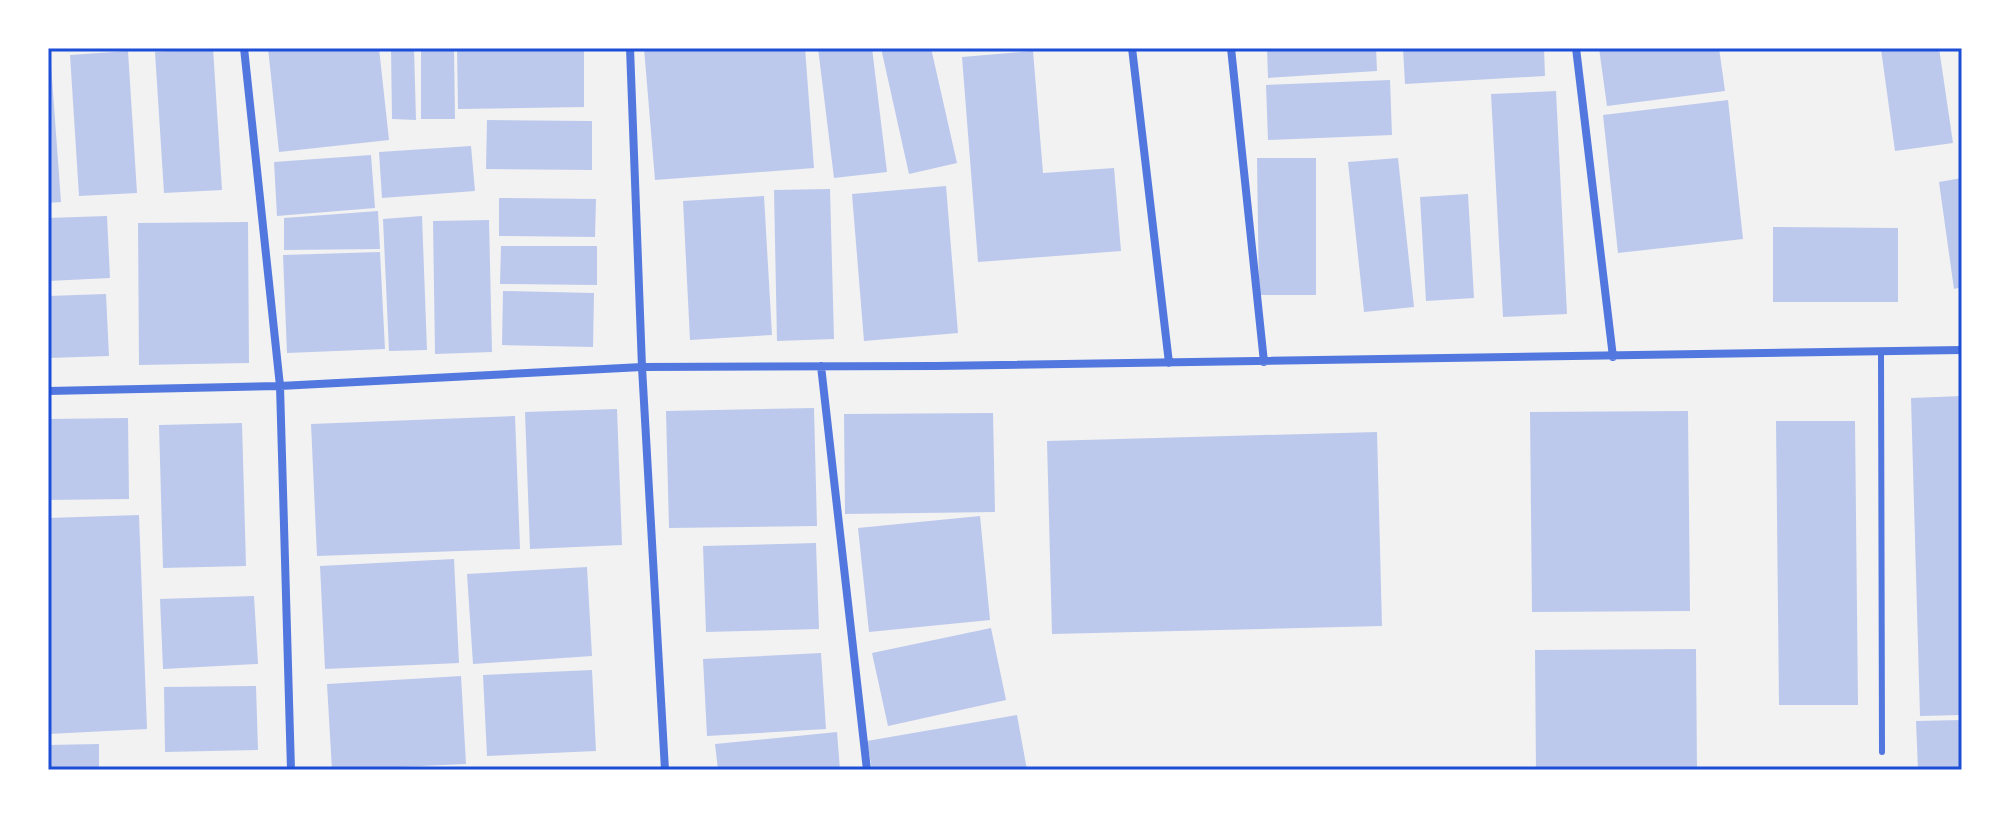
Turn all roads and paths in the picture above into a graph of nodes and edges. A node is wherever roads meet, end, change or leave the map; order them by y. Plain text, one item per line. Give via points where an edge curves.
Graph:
1 (244, 48) edge
2 (630, 48) edge
3 (1132, 48) edge
4 (1231, 48) edge
5 (1576, 48) edge
6 (1962, 350) edge
7 (1881, 354) junction
8 (1613, 357) junction
9 (1264, 362) junction
10 (1169, 363) junction
11 (821, 366) junction
12 (642, 367) junction
13 (280, 386) junction
14 (48, 391) edge
15 (1882, 752) dead end
16 (291, 770) edge
17 (665, 770) edge
18 (867, 770) edge

1 - 13 street
2 - 12 street
3 - 10 street
4 - 9 street
5 - 8 street
6 - 7 street
7 - 8 street
7 - 15 lane
8 - 9 street
9 - 10 street
10 - 11 street
11 - 12 street
11 - 18 street
12 - 13 street
12 - 17 street
13 - 14 street
13 - 16 street

